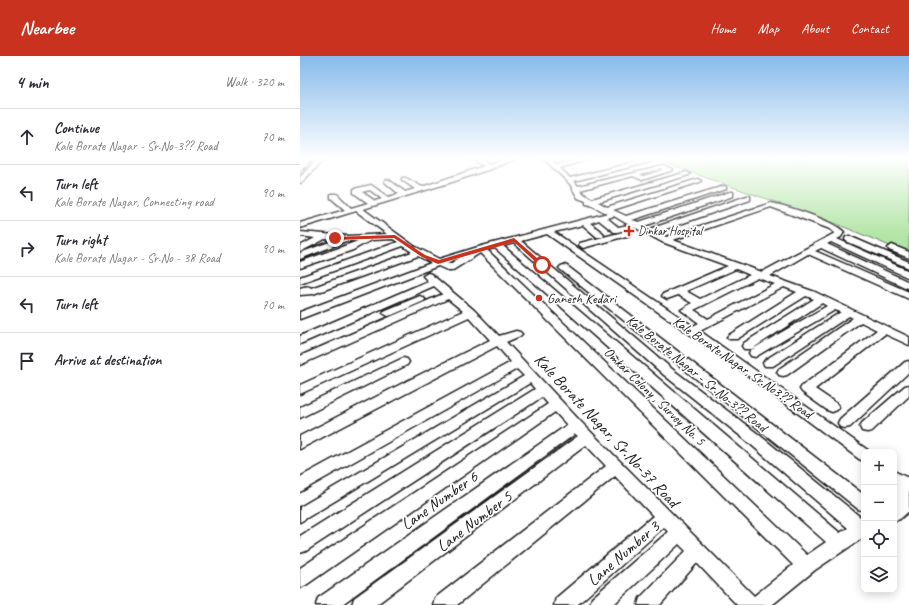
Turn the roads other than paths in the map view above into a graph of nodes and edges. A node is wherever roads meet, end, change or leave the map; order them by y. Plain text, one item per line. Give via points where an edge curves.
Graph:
1 (391, 185) edge
2 (413, 185) edge
3 (437, 185) edge
4 (572, 185) edge
5 (592, 185) edge
6 (595, 185) edge
7 (617, 185) edge
8 (650, 185) edge
9 (685, 185) edge
10 (724, 188) dead end
11 (575, 189) junction
12 (421, 190) junction
13 (730, 194) dead end
14 (404, 195) junction
15 (334, 196) dead end
16 (747, 198) dead end
17 (387, 200) junction
18 (589, 202) junction
19 (374, 204) junction
20 (354, 210) junction
21 (606, 213) junction
22 (626, 219) junction
23 (583, 221) junction
24 (300, 226) edge
25 (547, 231) junction
26 (651, 232) junction
27 (301, 235) edge
28 (600, 235) dead end
29 (395, 236) junction
30 (323, 237) junction
31 (371, 238) junction
32 (348, 239) junction
33 (514, 240) junction
34 (828, 240) junction
35 (404, 243) junction
36 (497, 245) junction
37 (584, 245) dead end
38 (892, 248) dead end
39 (300, 249) edge
40 (481, 249) junction
41 (808, 250) junction
42 (418, 253) junction
43 (909, 255) edge
44 (300, 256) edge
45 (438, 262) junction
46 (300, 265) edge
47 (909, 265) edge
48 (736, 266) junction
49 (564, 268) dead end
50 (760, 275) junction
51 (909, 275) edge
52 (300, 280) edge
53 (909, 280) edge
54 (783, 284) junction
55 (439, 285) junction
56 (909, 286) edge
57 (679, 291) junction
58 (300, 292) edge
59 (805, 292) junction
60 (667, 296) dead end
61 (909, 296) edge
62 (821, 300) junction
63 (699, 303) junction
64 (834, 306) junction
65 (470, 312) junction
66 (848, 312) junction
67 (388, 313) dead end
68 (300, 316) edge
69 (860, 318) junction
70 (707, 323) junction
71 (885, 329) junction
72 (692, 331) junction
73 (516, 334) dead end
74 (733, 337) dead end
75 (300, 340) edge
76 (497, 341) junction
77 (909, 341) edge
78 (300, 361) edge
79 (403, 362) dead end
80 (518, 362) junction
81 (769, 363) dead end
82 (909, 365) edge
83 (783, 372) dead end
84 (531, 377) junction
85 (909, 389) edge
86 (300, 390) edge
87 (543, 390) junction
88 (556, 405) junction
89 (832, 406) dead end
90 (300, 413) edge
91 (845, 422) dead end
92 (867, 427) dead end
93 (581, 432) junction
94 (300, 443) edge
95 (861, 453) edge
96 (615, 467) junction
97 (905, 483) edge
98 (300, 485) edge
99 (897, 493) edge
100 (861, 502) edge
101 (909, 502) edge
102 (897, 512) edge
103 (300, 515) edge
104 (664, 517) junction
105 (861, 526) edge
106 (861, 529) edge
107 (679, 532) junction
108 (838, 542) junction
109 (300, 545) edge
110 (697, 551) junction
111 (806, 566) junction
112 (300, 579) edge
113 (325, 605) edge
114 (361, 605) edge
115 (442, 605) edge
116 (563, 605) edge
117 (599, 605) edge
118 (647, 605) edge
119 (750, 605) edge
120 (758, 605) edge

1 - 14 street
2 - 12 street
3 - 12 street
4 - 11 street
5 - 11 street
6 - 7 street via 602,189
8 - 18 street
9 - 21 street
10 - 22 street
11 - 18 street
12 - 14 street
13 - 26 street
14 - 17 street
15 - 20 street
16 - 26 street
17 - 19 street
17 - 19 street via 378,193 364,196
18 - 21 street
19 - 20 street
20 - 24 street
20 - 29 street
21 - 22 street
21 - 23 street
21 - 26 street via 617,230
22 - 26 street
23 - 25 street
23 - 28 street
25 - 33 street
25 - 72 street, Kale Borate Nagar, Sr.No3?? Road
26 - 34 street via 701,225 771,205 833,227 840,232
26 - 37 street
26 - 48 street
27 - 30 street
29 - 31 street
29 - 35 street
30 - 32 street
30 - 39 street
31 - 32 street
31 - 46 street
32 - 44 street
33 - 36 street
33 - 105 street, Kale Borate Nagar - Sr.No-3?? Road via 668,372
34 - 41 street
34 - 47 street
34 - 51 street
34 - 53 street
34 - 56 street
35 - 42 street
35 - 52 street
36 - 40 street
36 - 108 street
38 - 43 street
40 - 45 street
40 - 45 street via 450,268
40 - 111 street, Omkar Colony , Survey No. 5
41 - 50 street
41 - 61 street
42 - 45 street
42 - 58 street via 310,292
45 - 68 street
48 - 50 street
48 - 57 street
49 - 100 street
50 - 54 street
50 - 63 street
54 - 59 street
54 - 70 street
55 - 65 street, Kale Borate Nagar, Sr.No-37 Road
55 - 67 street
55 - 75 street
55 - 78 street
57 - 60 street
57 - 63 street
59 - 62 street
59 - 74 street
62 - 64 street
62 - 64 street via 752,349
63 - 70 street via 686,310
64 - 66 street
65 - 76 street, Kale Borate Nagar, Sr.No-37 Road
65 - 86 street
66 - 69 street
66 - 81 street
69 - 71 street
69 - 83 street
70 - 72 street
71 - 77 street
71 - 89 street via 806,389
72 - 95 street, Kale Borate Nagar, Sr.No3?? Road
73 - 76 street
76 - 80 street, Kale Borate Nagar, Sr.No-37 Road
76 - 94 street
79 - 90 street
80 - 84 street, Kale Borate Nagar, Sr.No-37 Road
80 - 98 street
82 - 91 street
84 - 87 street, Kale Borate Nagar, Sr.No-37 Road
84 - 103 street
85 - 92 street
87 - 88 street, Kale Borate Nagar, Sr.No-37 Road
87 - 109 street
88 - 93 street, Kale Borate Nagar, Sr.No-37 Road
88 - 112 street
93 - 96 street, Kale Borate Nagar, Sr.No-37 Road
93 - 113 street, Lane Number 6
93 - 114 street, Lane Number 5
96 - 104 street, Kale Borate Nagar, Sr.No-37 Road
96 - 115 street
97 - 99 street
101 - 102 street
104 - 107 street, Kale Borate Nagar, Sr.No-37 Road
104 - 116 street, Lane Number 3
106 - 108 street
107 - 110 street, Kale Borate Nagar, Sr.No-37 Road
107 - 117 street
108 - 111 street
110 - 118 street
110 - 119 street, Kale Borate Nagar, Sr.No-37 Road
111 - 120 street

